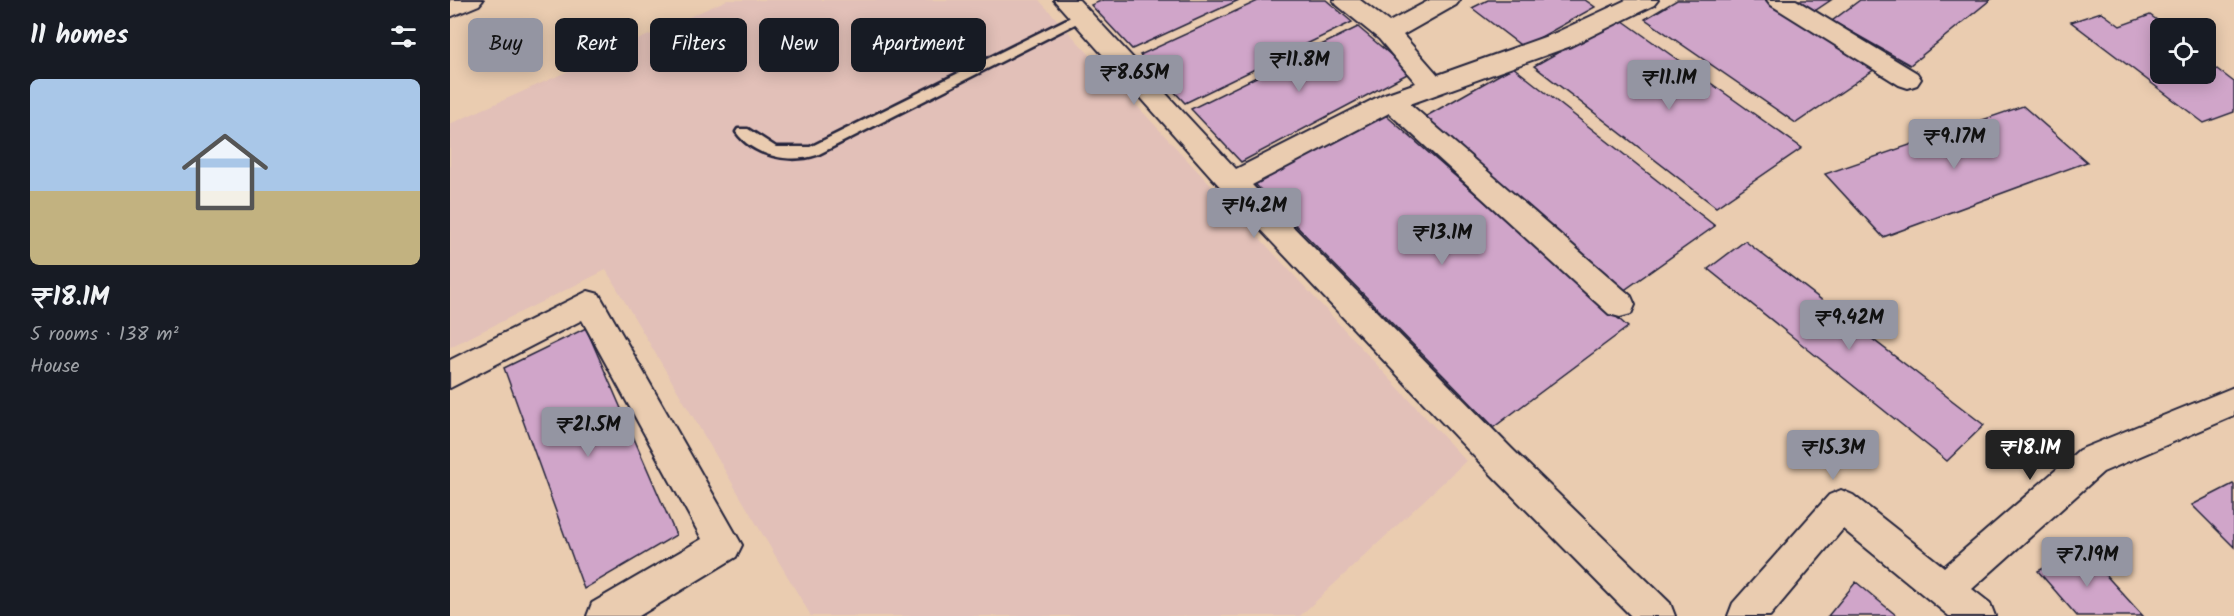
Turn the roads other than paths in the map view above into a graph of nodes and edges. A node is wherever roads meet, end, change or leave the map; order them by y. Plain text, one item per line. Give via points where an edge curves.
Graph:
1 (471, 0) edge
2 (1345, 0) edge
3 (1448, 0) edge
4 (1646, 0) edge
5 (1779, 0) edge
6 (1074, 8) edge
7 (450, 9) edge
8 (1388, 33) junction
9 (1908, 79) dead end
10 (1432, 85) junction
11 (1391, 102) junction
12 (743, 132) dead end
13 (1233, 183) junction
14 (1620, 305) dead end
15 (450, 375) edge
16 (2234, 401) edge
17 (1945, 590) junction
18 (605, 616) edge
19 (1657, 616) edge
20 (1746, 616) edge
21 (1977, 616) edge

1 - 7 street
2 - 8 street
3 - 8 street
4 - 10 street via 1562,40
5 - 9 street
6 - 12 lane via 812,152 784,155 760,147
6 - 13 street
8 - 10 street
10 - 11 street
11 - 13 street
11 - 14 street
13 - 19 street via 1500,460
15 - 18 street via 588,303 724,545
16 - 17 street via 2091,461
17 - 20 street via 1841,506
17 - 21 street

